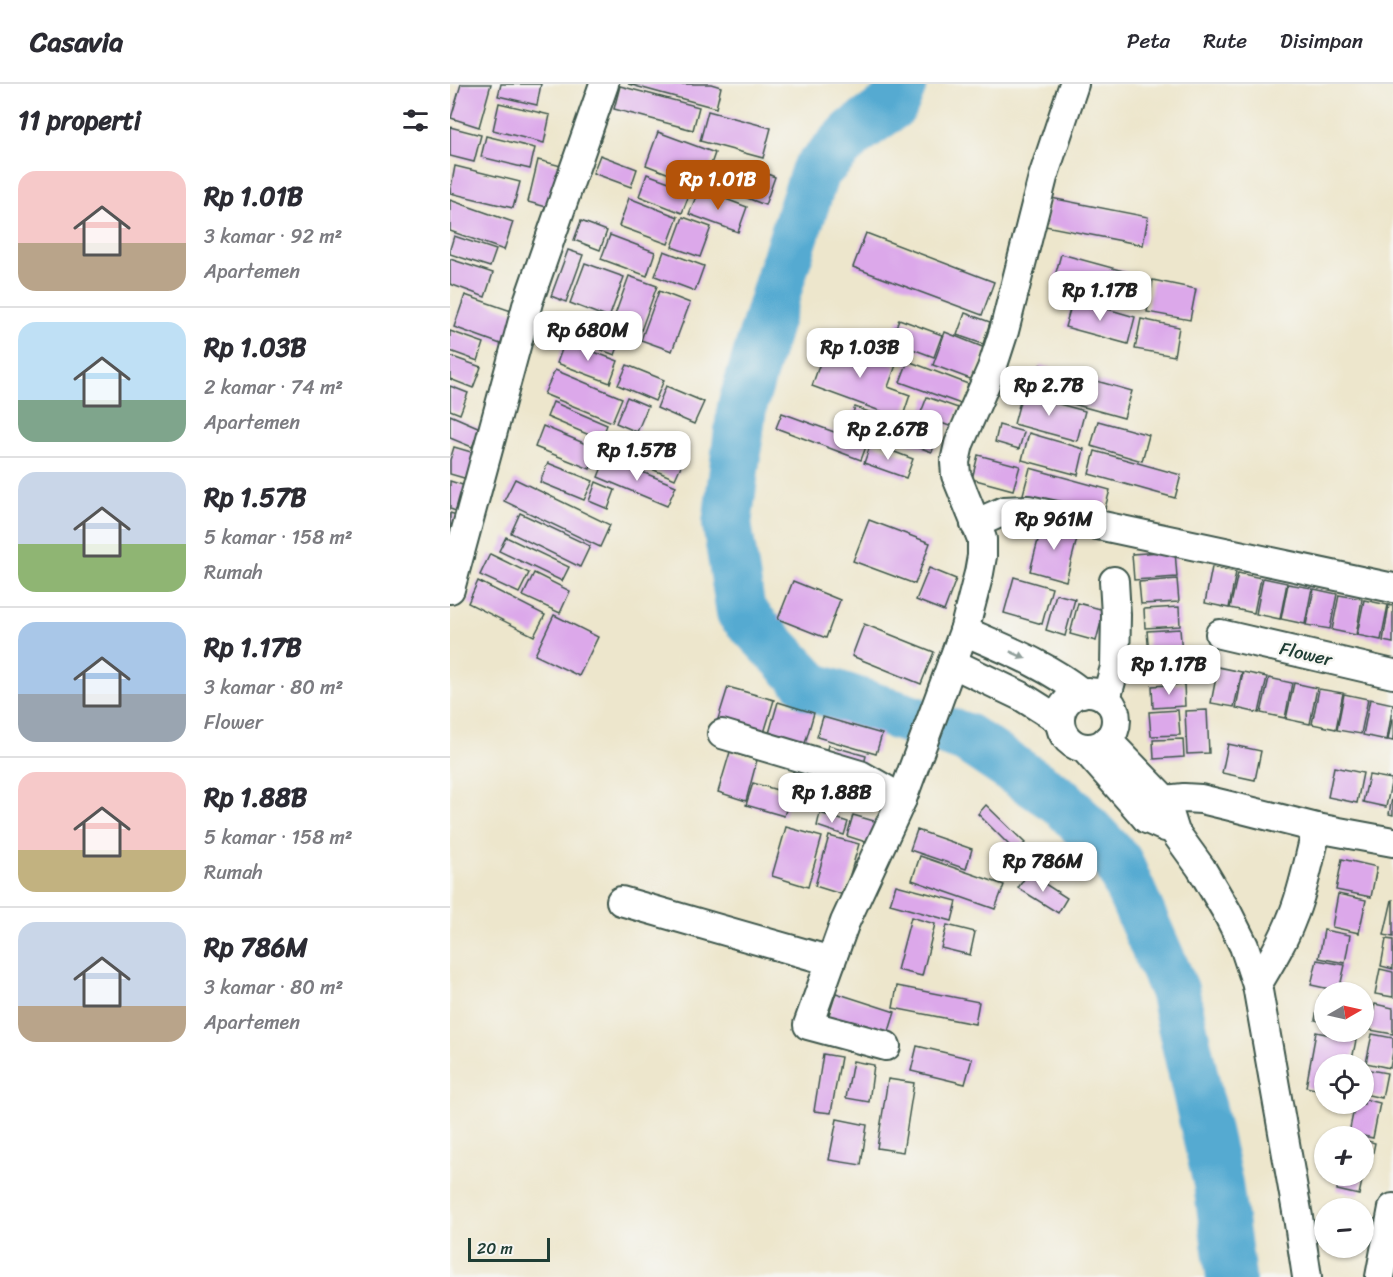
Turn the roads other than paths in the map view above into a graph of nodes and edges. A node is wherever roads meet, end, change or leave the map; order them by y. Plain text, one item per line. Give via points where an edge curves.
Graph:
1 (604, 84) edge
2 (1074, 84) edge
3 (975, 524) junction
4 (1114, 580) dead end
5 (1393, 588) edge
6 (450, 589) edge
7 (964, 631) junction
8 (1220, 634) dead end
9 (952, 663) junction
10 (1393, 674) edge
11 (1094, 696) junction
12 (1059, 720) junction
13 (722, 734) dead end
14 (1096, 744) junction
15 (902, 799) junction
16 (1156, 809) junction
17 (1317, 828) junction
18 (1393, 842) edge
19 (621, 901) dead end
20 (831, 961) junction
21 (1257, 985) junction
22 (886, 1046) dead end
23 (1311, 1219) edge
24 (1384, 1225) edge
25 (1307, 1277) edge
26 (1380, 1277) edge

1 - 6 street via 528,302
2 - 3 street via 1043,177 1004,331 959,444 956,475
3 - 5 street via 1004,511 1028,510
3 - 7 street via 982,539 982,556
4 - 11 street via 1115,667
7 - 9 street
7 -> 11 street via 1034,662
8 - 10 street, Flower
9 - 12 street via 1021,696
9 - 15 street
11 - 12 street via 1070,698
11 - 14 street via 1112,706 1115,715 1113,733
12 - 14 street via 1062,733 1071,743
13 - 15 street via 860,775
14 - 16 street
15 - 20 street
16 - 17 street via 1184,798 1201,800
16 - 21 street via 1201,868 1227,912
17 - 18 street
17 - 21 street via 1293,917
19 - 20 street
20 - 22 street via 808,1025
21 - 23 street
23 - 25 street
24 - 26 street

